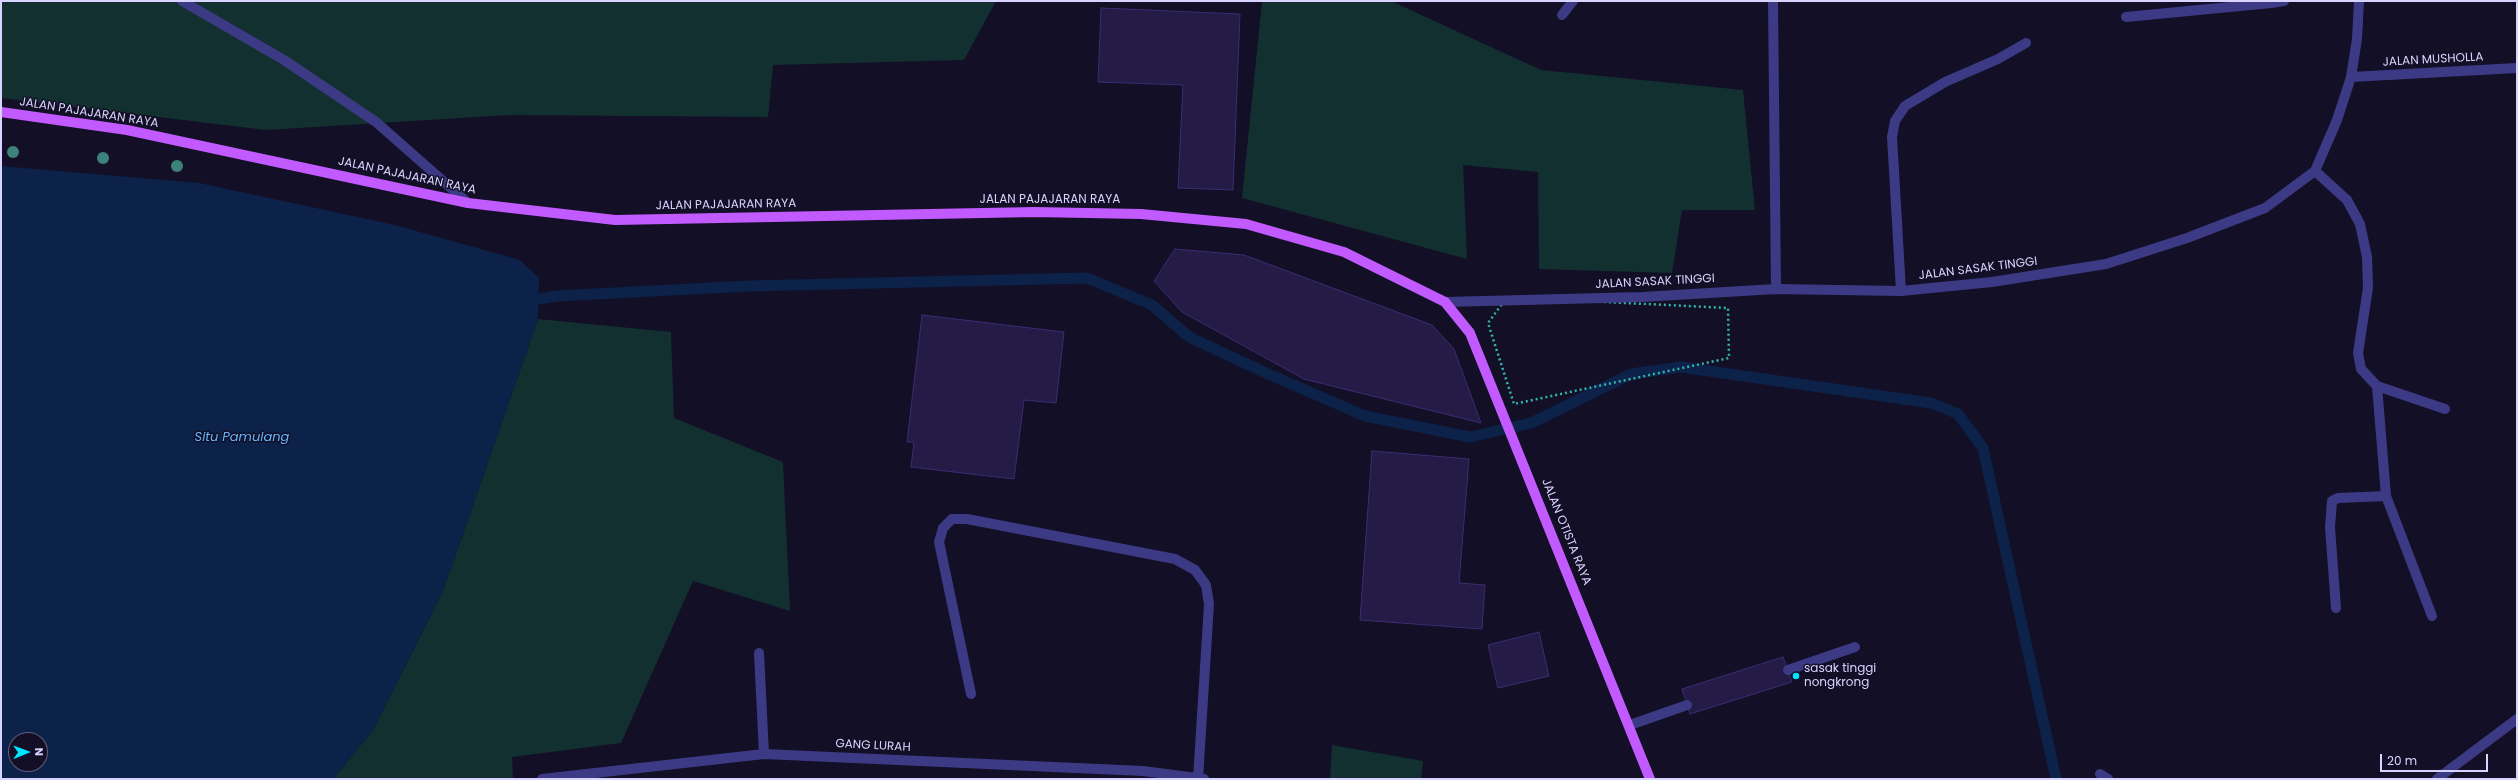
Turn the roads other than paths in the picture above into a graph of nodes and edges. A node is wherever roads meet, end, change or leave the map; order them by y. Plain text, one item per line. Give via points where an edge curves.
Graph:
1 (182, 1) edge
2 (1573, 1) edge
3 (1773, 1) edge
4 (2284, 1) edge
5 (2359, 1) edge
6 (2270, 2) edge
7 (1562, 15) dead end
8 (2126, 17) dead end
9 (2026, 43) dead end
10 (2517, 68) edge
11 (2351, 77) junction
12 (1, 112) edge
13 (2315, 171) junction
14 (468, 203) junction
15 (1776, 289) junction
16 (1901, 291) junction
17 (1445, 302) junction
18 (2377, 386) junction
19 (2446, 409) dead end
20 (2386, 496) junction
21 (2336, 608) dead end
22 (2432, 616) dead end
23 (1855, 647) dead end
24 (759, 653) dead end
25 (1788, 670) dead end
26 (971, 694) dead end
27 (1687, 705) dead end
28 (2517, 719) edge
29 (1630, 726) junction
30 (764, 754) junction
31 (1142, 775) edge
32 (542, 779) edge
33 (1198, 779) edge
34 (1204, 779) edge
35 (1650, 779) edge
36 (2102, 779) edge
37 (2108, 779) edge
38 (2437, 779) edge

1 - 14 street via 284,60 376,122
2 - 7 street
3 - 15 street
4 - 6 street
5 - 11 street
6 - 8 street
9 - 16 street via 1939,86 1905,106 1895,121 1892,138
10 - 11 street, JALAN MUSHOLLA
11 - 13 street via 2337,120
12 - 14 main road, JALAN PAJAJARAN RAYA via 127,130
13 - 16 street, JALAN SASAK TINGGI via 2265,208 2187,238 2106,264 1992,282
13 - 18 street via 2347,200 2360,224 2367,257 2368,288 2358,353 2361,369
14 - 17 main road, JALAN PAJAJARAN RAYA via 615,220 1035,212 1149,214 1246,224 1344,252
15 - 16 street, JALAN SASAK TINGGI
15 - 17 street, JALAN SASAK TINGGI via 1642,297
17 - 29 main road, JALAN OTISTA RAYA via 1470,333
18 - 19 street
18 - 20 street
20 - 21 street via 2338,498 2332,501 2330,528
20 - 22 street
23 - 25 street
24 - 30 street
26 - 33 street via 939,542 943,528 952,519 967,519 1175,559 1195,570 1206,585 1210,604
27 - 29 street
28 - 38 street
29 - 35 main road, JALAN OTISTA RAYA
30 - 31 street, GANG LURAH
30 - 32 street, GANG LURAH
31 - 33 street, GANG LURAH
33 - 34 street, GANG LURAH
36 - 37 street via 2100,774

